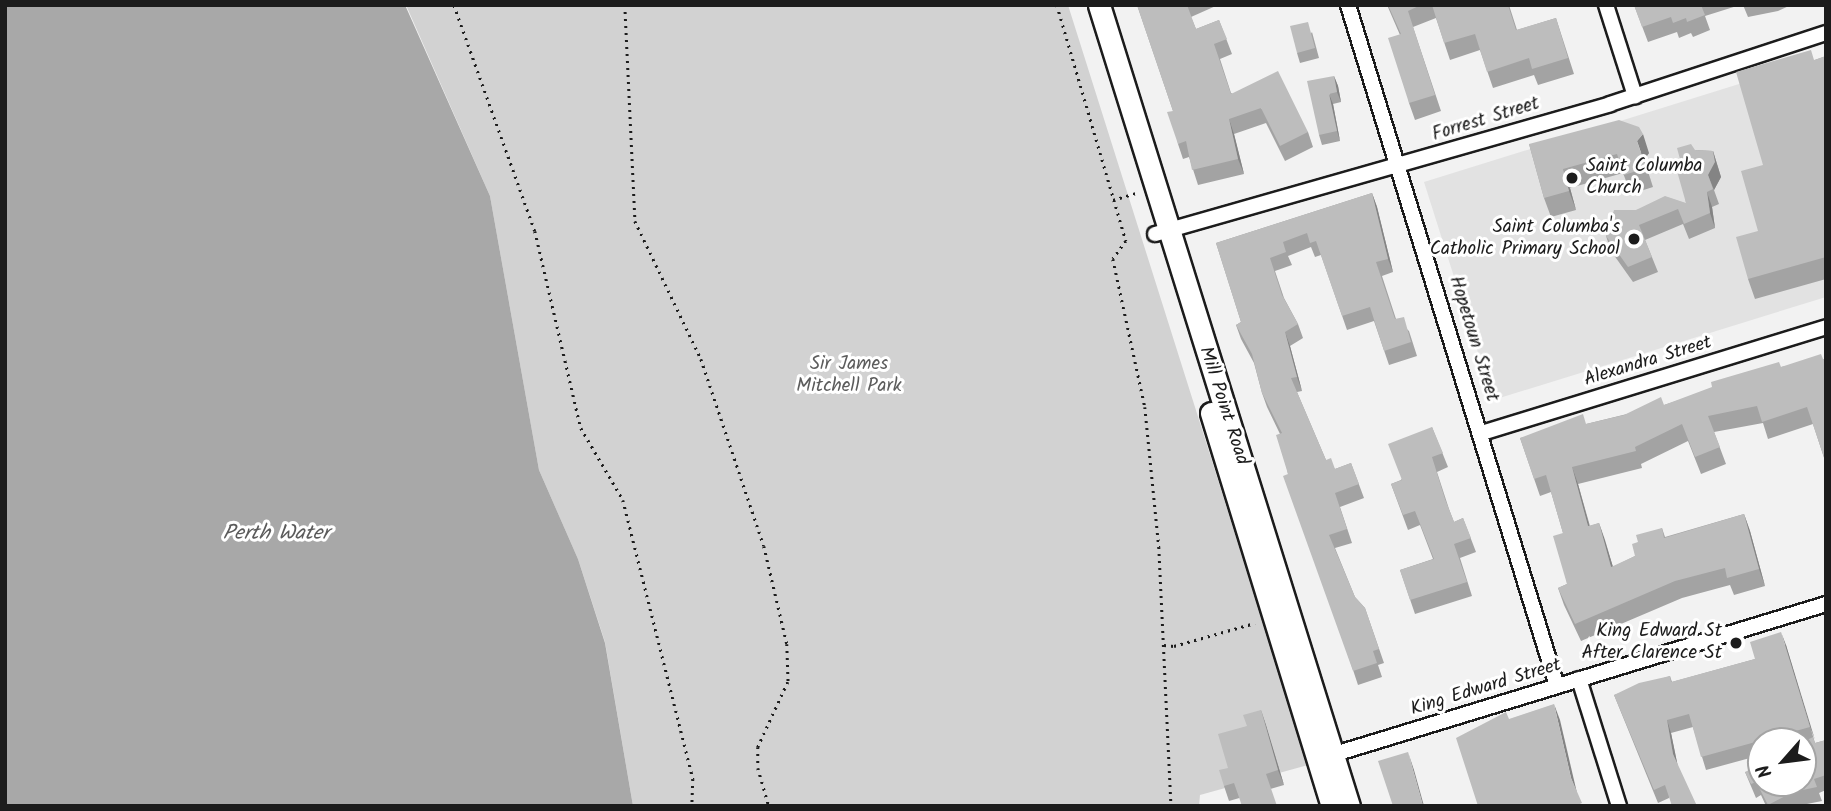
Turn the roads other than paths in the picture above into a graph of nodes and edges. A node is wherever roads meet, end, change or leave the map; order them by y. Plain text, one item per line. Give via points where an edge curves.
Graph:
1 (1085, 5) edge
2 (1099, 5) edge
3 (1348, 5) edge
4 (1606, 5) edge
5 (1826, 33) edge
6 (1635, 96) junction
7 (1398, 166) junction
8 (1161, 232) junction
9 (1826, 327) edge
10 (1482, 433) junction
11 (1826, 604) edge
12 (1579, 679) junction
13 (1557, 687) junction
14 (1326, 757) junction
15 (1332, 806) edge
16 (1349, 806) edge
17 (1619, 806) edge

1 - 8 main road, Mill Point Road
2 - 8 main road, Mill Point Road
3 - 7 street, Hopetoun Street
4 - 6 street
5 - 6 street, Forrest Street
6 - 7 street, Forrest Street
7 - 8 street, Forrest Street
7 - 10 street, Hopetoun Street
8 - 14 main road, Mill Point Road
9 - 10 street, Alexandra Street
10 - 13 street, Hopetoun Street
11 - 12 street, King Edward Street
12 - 13 street, King Edward Street
12 - 17 street
13 - 14 street, King Edward Street
14 - 15 main road, Mill Point Road
14 - 16 main road, Mill Point Road

